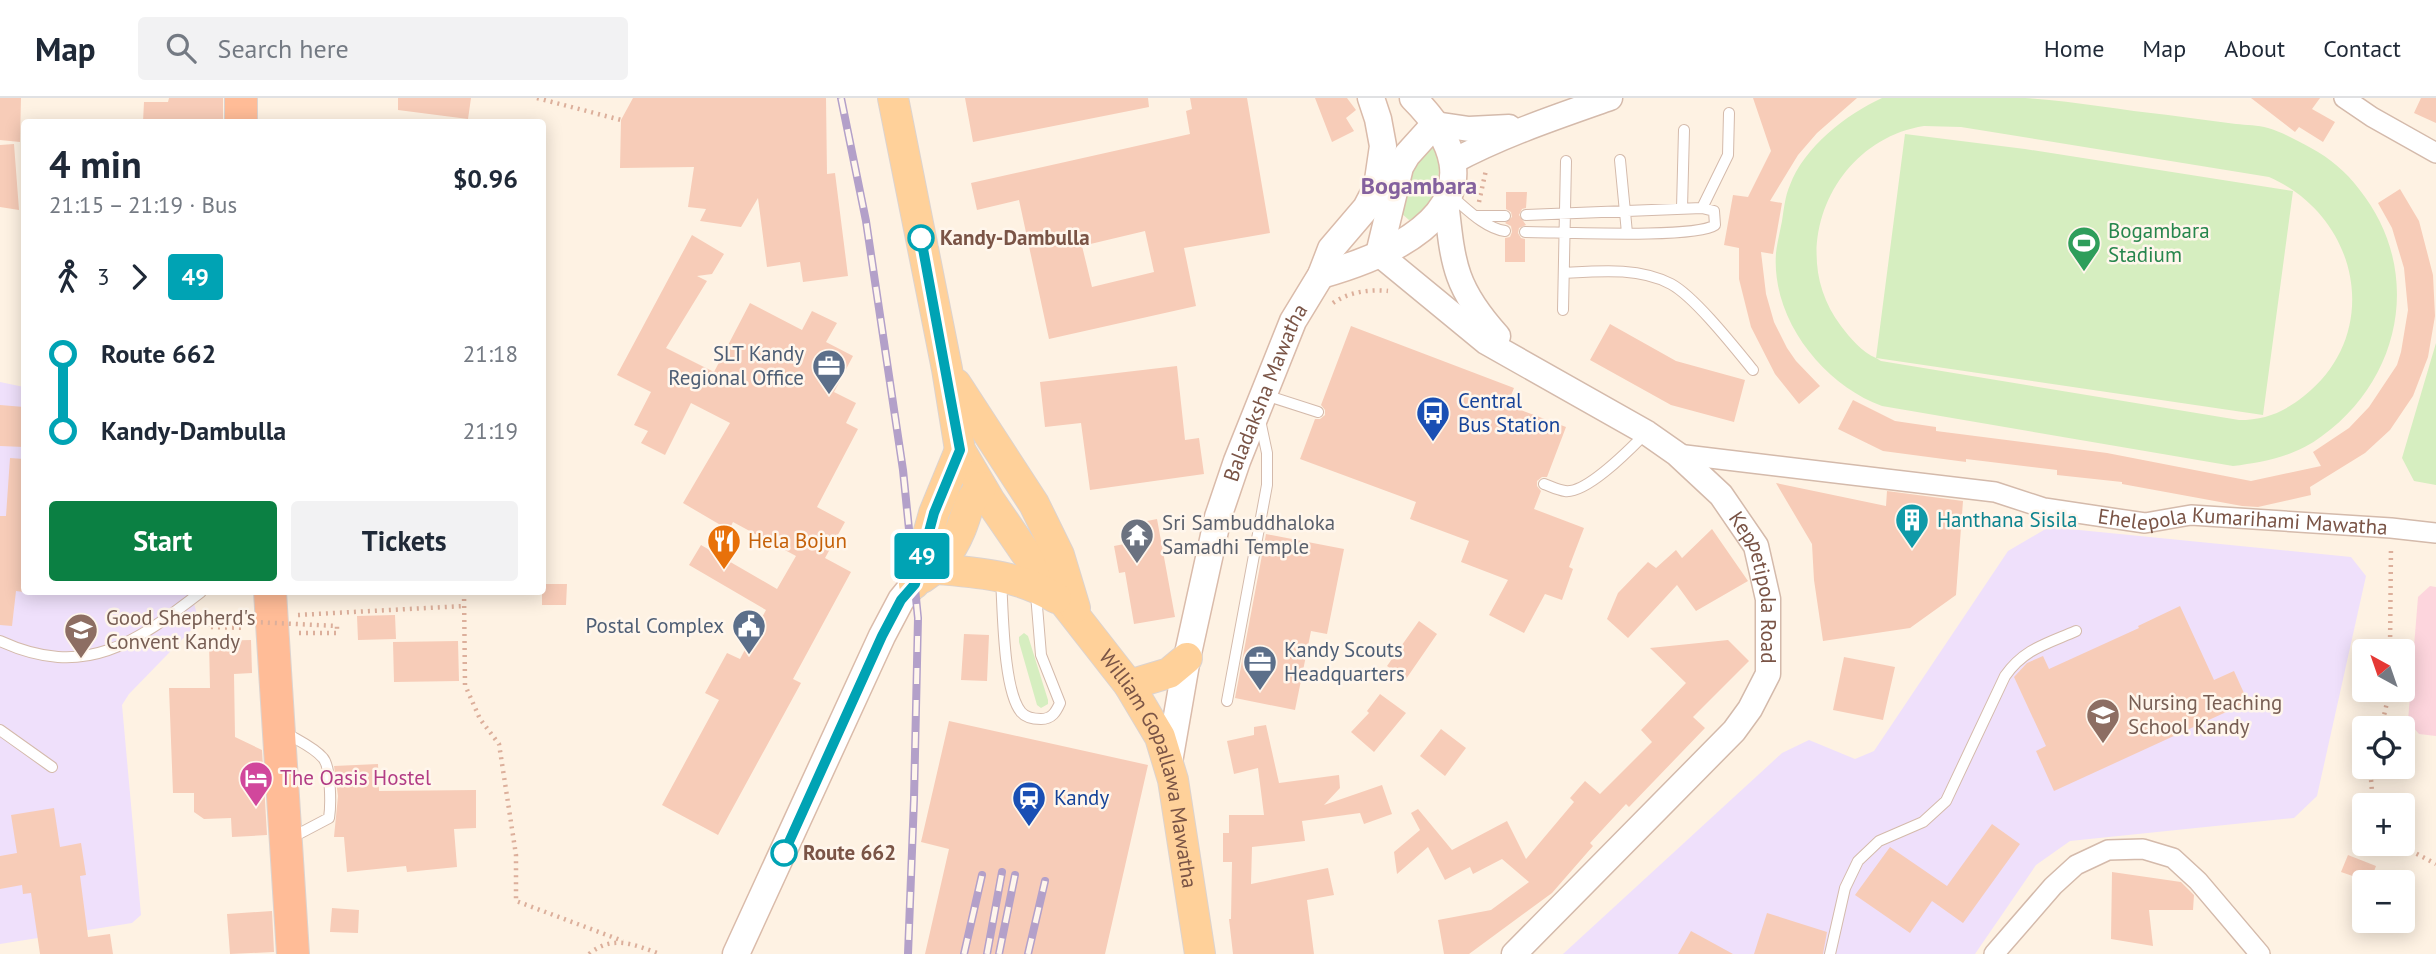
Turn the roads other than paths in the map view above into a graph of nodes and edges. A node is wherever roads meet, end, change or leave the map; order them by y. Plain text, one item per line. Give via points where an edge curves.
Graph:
1 (241, 98) edge
2 (893, 98) edge
3 (1371, 98) edge
4 (1413, 98) edge
5 (1610, 98) edge
6 (2344, 98) edge
7 (1729, 113) dead end
8 (241, 119) edge
9 (1538, 123) junction
10 (1435, 124) junction
11 (1684, 130) dead end
12 (2436, 153) edge
13 (1620, 160) dead end
14 (1566, 161) dead end
15 (1452, 162) junction
16 (1447, 198) junction
17 (1682, 208) junction
18 (1702, 208) junction
19 (1625, 210) junction
20 (1565, 214) junction
21 (1526, 215) dead end
22 (1476, 216) junction
23 (1506, 216) dead end
24 (1505, 231) dead end
25 (1525, 232) dead end
26 (1564, 232) junction
27 (1627, 233) junction
28 (1379, 254) junction
29 (1564, 273) junction
30 (1321, 275) junction
31 (1563, 310) dead end
32 (1519, 360) junction
33 (947, 369) junction
34 (1754, 370) dead end
35 (1260, 402) junction
36 (1318, 412) dead end
37 (1647, 433) junction
38 (960, 450) junction
39 (1677, 454) junction
40 (1544, 484) dead end
41 (981, 487) junction
42 (2436, 533) edge
43 (1000, 575) junction
44 (926, 576) junction
45 (1036, 586) junction
46 (197, 595) edge
47 (270, 595) edge
48 (1062, 602) junction
49 (1081, 625) junction
50 (2076, 631) dead end
51 (0, 641) edge
52 (1187, 658) junction
53 (1129, 685) junction
54 (1227, 701) dead end
55 (278, 728) junction
56 (0, 730) edge
57 (1169, 762) junction
58 (52, 766) dead end
59 (285, 842) junction
60 (293, 954) edge
61 (736, 954) edge
62 (1200, 954) edge
63 (1514, 954) edge
64 (1830, 954) edge
65 (1994, 954) edge
66 (2260, 954) edge

1 - 8 highway
2 - 33 main road
3 - 30 main road, Baladaksha Mawatha via 1382,138 1380,175 1372,199 1331,249
4 - 10 main road
5 - 9 street
6 - 12 street
7 - 18 lane via 1728,155
9 - 10 street via 1483,129
9 - 15 street
10 - 15 main road
10 - 28 main road via 1400,167
11 - 17 lane
13 - 19 lane
14 - 20 lane
15 - 16 main road
16 - 22 lane
16 - 28 main road via 1424,229
16 - 32 street, Keppetipola Road via 1453,258 1463,290
17 - 18 lane
17 - 19 lane
18 - 27 lane via 1716,215 1715,225 1709,229
19 - 20 lane
19 - 27 lane
20 - 21 lane
20 - 26 lane
22 - 23 lane
22 - 24 lane
25 - 26 lane
26 - 27 lane
26 - 29 lane
28 - 30 main road
28 - 32 street, Keppetipola Road via 1486,342
29 - 31 lane
29 - 34 lane via 1632,272 1670,284 1688,297
30 - 35 main road, Baladaksha Mawatha via 1293,321
32 - 37 street, Keppetipola Road
33 - 38 main road
33 - 49 main road via 1034,504 1059,555
35 - 36 lane
35 - 52 main road, Baladaksha Mawatha via 1218,517
35 - 54 lane via 1267,485
37 - 39 street, Keppetipola Road
37 - 40 lane via 1608,470 1580,487 1567,492
38 - 41 main road, William Gopallawa Mawatha
38 - 44 main road via 934,513
39 - 42 street, Ehelepola Kumarihami Mawatha via 1995,492 2044,508 2145,523 2191,516
39 - 63 street, Keppetipola Road via 1721,495 1756,546 1768,599 1768,674 1734,731
41 - 44 main road via 969,502 960,532
41 - 48 main road, William Gopallawa Mawatha
43 - 44 main road, William Gopallawa Mawatha
43 - 45 main road, William Gopallawa Mawatha
43 - 45 lane via 1013,691 1021,712 1032,719 1046,719 1059,703 1041,655
44 - 61 main road via 901,600 882,636
45 - 48 main road, William Gopallawa Mawatha
46 - 51 lane via 129,643 94,654 56,658
47 - 55 highway
48 - 49 main road, William Gopallawa Mawatha
49 - 53 main road, William Gopallawa Mawatha
50 - 64 lane via 2015,661 1946,801 1923,822 1879,841 1858,861 1845,888
52 - 53 main road via 1170,673
52 - 57 main road, Baladaksha Mawatha
53 - 57 main road, William Gopallawa Mawatha via 1160,737
55 - 59 highway
55 - 59 lane via 323,757 331,810 322,823
56 - 58 lane
57 - 62 main road, William Gopallawa Mawatha
59 - 60 highway
65 - 66 street via 2076,865 2108,850 2143,849 2173,858 2182,866

